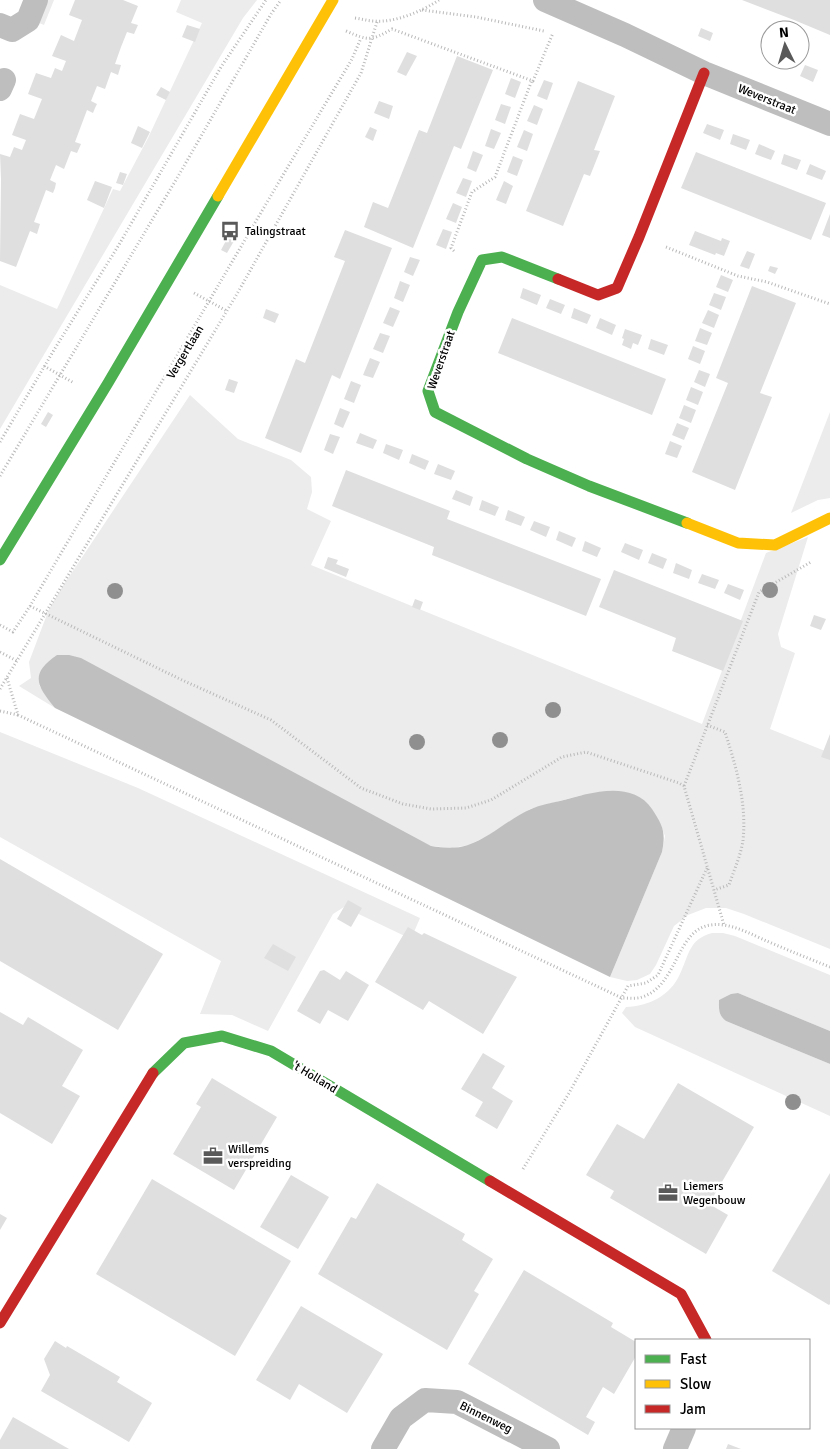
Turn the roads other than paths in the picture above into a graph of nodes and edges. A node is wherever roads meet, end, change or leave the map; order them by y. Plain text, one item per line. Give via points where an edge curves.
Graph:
1 (36, 0) edge
2 (333, 0) edge
3 (545, 0) edge
4 (0, 25) edge
5 (704, 73) junction
6 (830, 124) edge
7 (830, 518) edge
8 (0, 560) edge
9 (0, 1323) edge
10 (705, 1339) edge
11 (684, 1429) edge
12 (383, 1449) edge
13 (548, 1449) edge
14 (676, 1449) edge

1 - 4 street via 28,20 12,30
2 - 8 street via 113,375
3 - 5 street, Weverstraat
5 - 6 street, Weverstraat
5 - 7 street, Weverstraat via 616,288 598,295 502,257 482,260 428,391 435,412 527,459 738,543 774,545
9 - 10 street, 't Holland via 154,1073 184,1043 222,1036 271,1051 681,1294
11 - 14 street
12 - 13 street, Binnenweg via 401,1418 425,1400 457,1402

